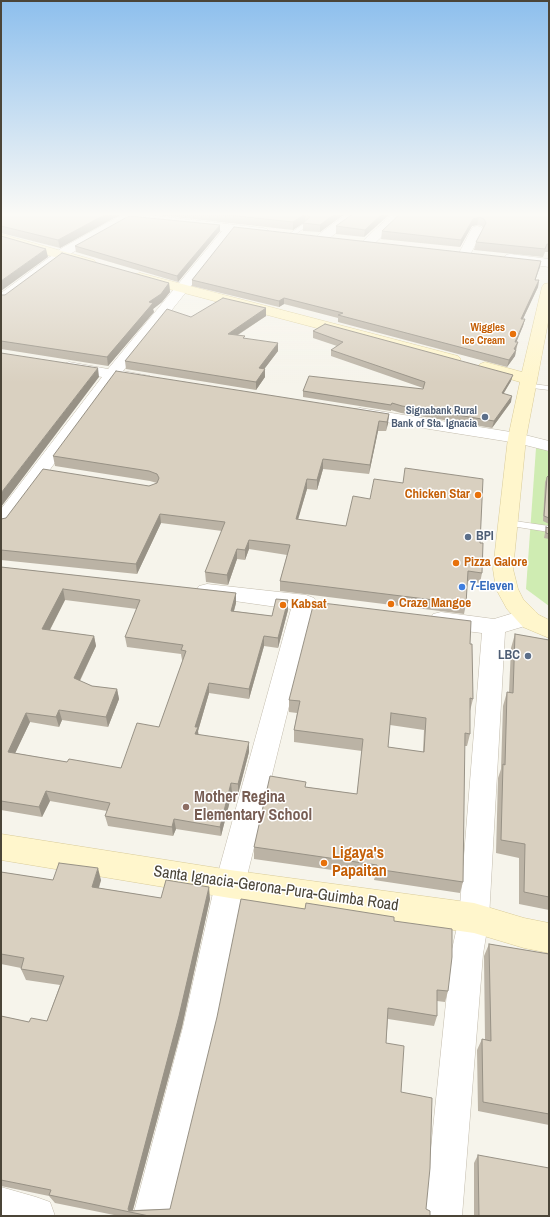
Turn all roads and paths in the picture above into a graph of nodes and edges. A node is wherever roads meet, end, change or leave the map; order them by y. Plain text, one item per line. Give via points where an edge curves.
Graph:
1 (41, 270) edge
2 (197, 270) edge
3 (126, 273) edge
4 (549, 287) edge
5 (182, 289) junction
6 (1, 299) edge
7 (57, 365) edge
8 (112, 374) junction
9 (156, 381) edge
10 (527, 382) junction
11 (549, 388) edge
12 (344, 410) edge
13 (517, 438) junction
14 (549, 446) edge
15 (1, 523) edge
16 (508, 523) junction
17 (549, 529) edge
18 (191, 589) edge
19 (527, 617) junction
20 (425, 618) edge
21 (494, 627) junction
22 (549, 630) edge
23 (1, 847) edge
24 (230, 884) junction
25 (474, 918) junction
26 (549, 938) edge
27 (1, 1206) edge
28 (36, 1216) edge
29 (152, 1216) edge
30 (443, 1216) edge

1 - 6 street
2 - 5 street
3 - 5 main road
4 - 10 main road
5 - 8 street
5 - 10 main road via 355,332
7 - 8 street
8 - 9 street
8 - 15 street via 48,472
10 - 11 lane
10 - 13 main road
12 - 13 street
13 - 14 street
13 - 16 main road
16 - 17 lane
16 - 19 main road via 504,562 505,582 511,600
18 - 24 street via 314,604
19 - 21 street
19 - 22 main road
20 - 21 street
21 - 25 street
23 - 24 main road, Santa Ignacia-Gerona-Pura-Guimba Road
24 - 25 main road, Santa Ignacia-Gerona-Pura-Guimba Road
24 - 29 street via 200,1027
25 - 26 main road, Santa Ignacia-Gerona-Pura-Guimba Road
25 - 30 street via 466,954
27 - 28 street

